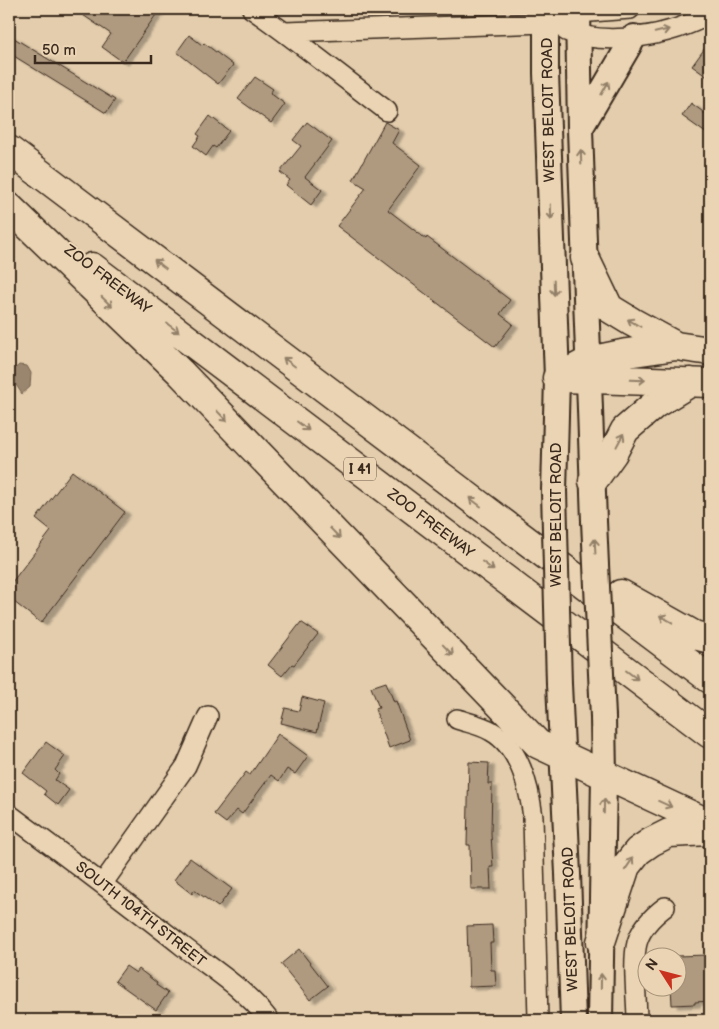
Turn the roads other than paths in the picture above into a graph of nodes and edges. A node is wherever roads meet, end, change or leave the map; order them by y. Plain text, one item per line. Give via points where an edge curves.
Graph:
1 (252, 9) edge
2 (630, 9) edge
3 (710, 14) edge
4 (546, 16) edge
5 (578, 19) edge
6 (285, 32) junction
7 (634, 37) junction
8 (387, 111) dead end
9 (580, 129) junction
10 (9, 150) edge
11 (9, 206) edge
12 (585, 258) junction
13 (676, 346) junction
14 (710, 351) edge
15 (589, 370) junction
16 (557, 378) junction
17 (701, 383) edge
18 (593, 481) junction
19 (528, 542) junction
20 (710, 639) edge
21 (710, 679) edge
22 (208, 716) dead end
23 (457, 719) dead end
24 (710, 734) edge
25 (563, 757) junction
26 (604, 776) junction
27 (9, 814) edge
28 (710, 824) edge
29 (710, 831) edge
30 (103, 883) junction
31 (665, 907) dead end
32 (601, 942) junction
33 (269, 1020) edge
34 (538, 1020) edge
35 (573, 1020) edge
36 (600, 1020) edge
37 (637, 1020) edge

1 - 6 street
2 - 5 street
7 -> 3 street via 680,27
4 - 5 street
4 - 6 street
4 -> 16 main road, WEST BELOIT ROAD
5 - 7 street via 598,39
5 - 9 main road, WEST BELOIT ROAD
6 - 8 street
9 -> 7 main road
12 -> 9 main road, WEST BELOIT ROAD
19 -> 10 highway
11 -> 24 highway, ZOO FREEWAY / I 41
11 -> 25 highway via 180,372 538,744
13 -> 12 highway via 609,308
12 - 15 main road, WEST BELOIT ROAD
13 - 14 highway
13 - 15 highway via 627,353
15 - 16 highway
15 -> 17 highway via 606,379
15 - 18 main road, WEST BELOIT ROAD
16 - 25 main road, WEST BELOIT ROAD, bridge via 554,491
18 -> 17 highway via 625,430 655,404
26 -> 18 main road, WEST BELOIT ROAD, bridge
20 -> 19 highway via 694,635
19 - 21 highway
22 - 30 street via 186,766
23 - 34 street via 482,726 501,738 516,758 530,792
25 - 26 highway
25 - 35 main road, WEST BELOIT ROAD
26 -> 28 highway
32 -> 26 main road, WEST BELOIT ROAD
27 - 30 street, SOUTH 104TH STREET
32 -> 29 highway via 626,866 638,851 669,833
30 - 33 street, SOUTH 104TH STREET via 245,993
31 - 37 street via 644,928 637,943
36 -> 32 main road, WEST BELOIT ROAD

